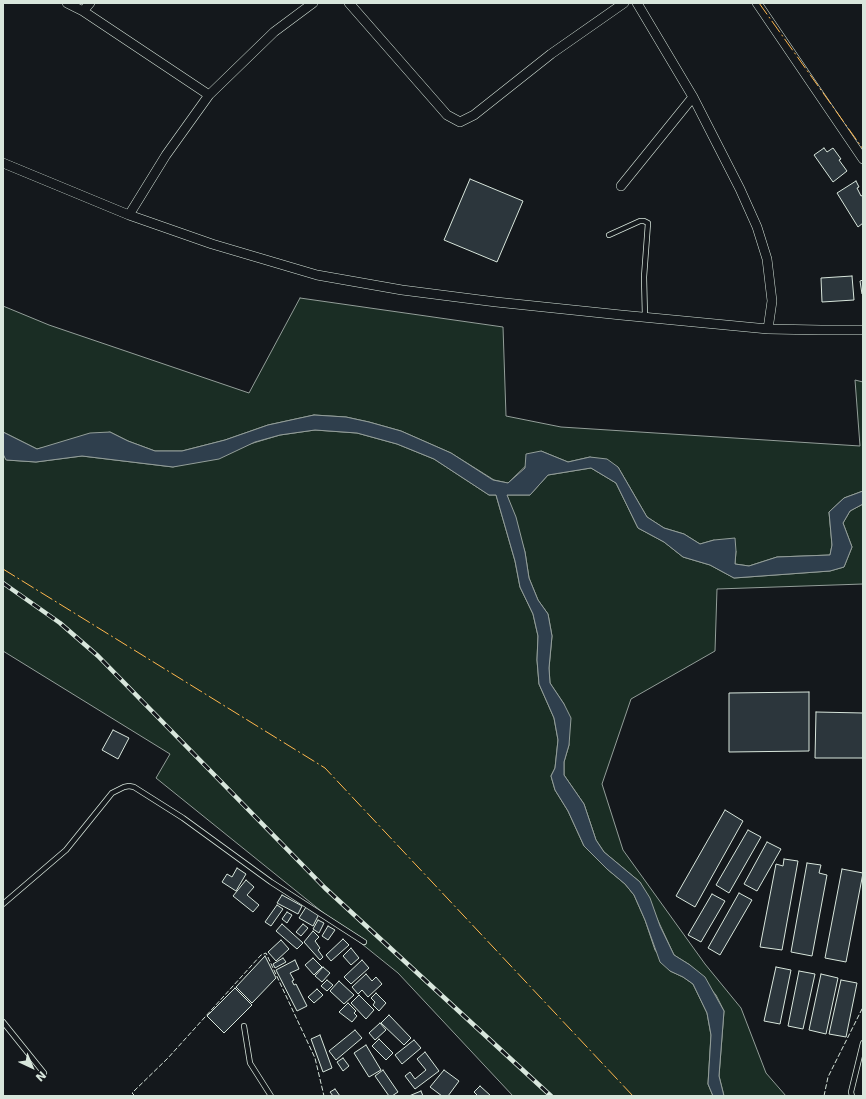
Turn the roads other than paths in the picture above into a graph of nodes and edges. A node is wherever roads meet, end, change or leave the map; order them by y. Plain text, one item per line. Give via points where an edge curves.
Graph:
1 (67, 3) edge
2 (90, 3) edge
3 (313, 3) edge
4 (349, 3) edge
5 (624, 3) edge
6 (636, 3) edge
7 (757, 3) edge
8 (83, 11) junction
9 (208, 95) junction
10 (693, 97) junction
11 (863, 159) edge
12 (3, 164) edge
13 (621, 186) dead end
14 (129, 215) junction
15 (609, 235) dead end
16 (645, 318) junction
17 (768, 329) junction
18 (863, 330) edge
19 (3, 904) edge
20 (364, 942) dead end
21 (3, 1022) edge
22 (244, 1026) dead end
23 (863, 1043) edge
24 (44, 1073) dead end
25 (271, 1096) edge
26 (852, 1096) edge

1 - 8 street
2 - 8 street
3 - 9 street via 274,32
4 - 5 street via 447,115 460,122 474,115 551,54
6 - 10 street
7 - 11 street
8 - 9 street
9 - 14 street via 166,154
10 - 13 street
10 - 17 street via 758,227 767,259 772,300
12 - 14 street
14 - 16 street via 212,244 317,275 402,290
15 - 16 lane via 640,221 648,224 644,277
16 - 17 street
17 - 18 street
19 - 20 lane via 66,850 112,794 129,786 182,818 271,882
21 - 24 lane
22 - 25 lane via 250,1063
23 - 26 lane

